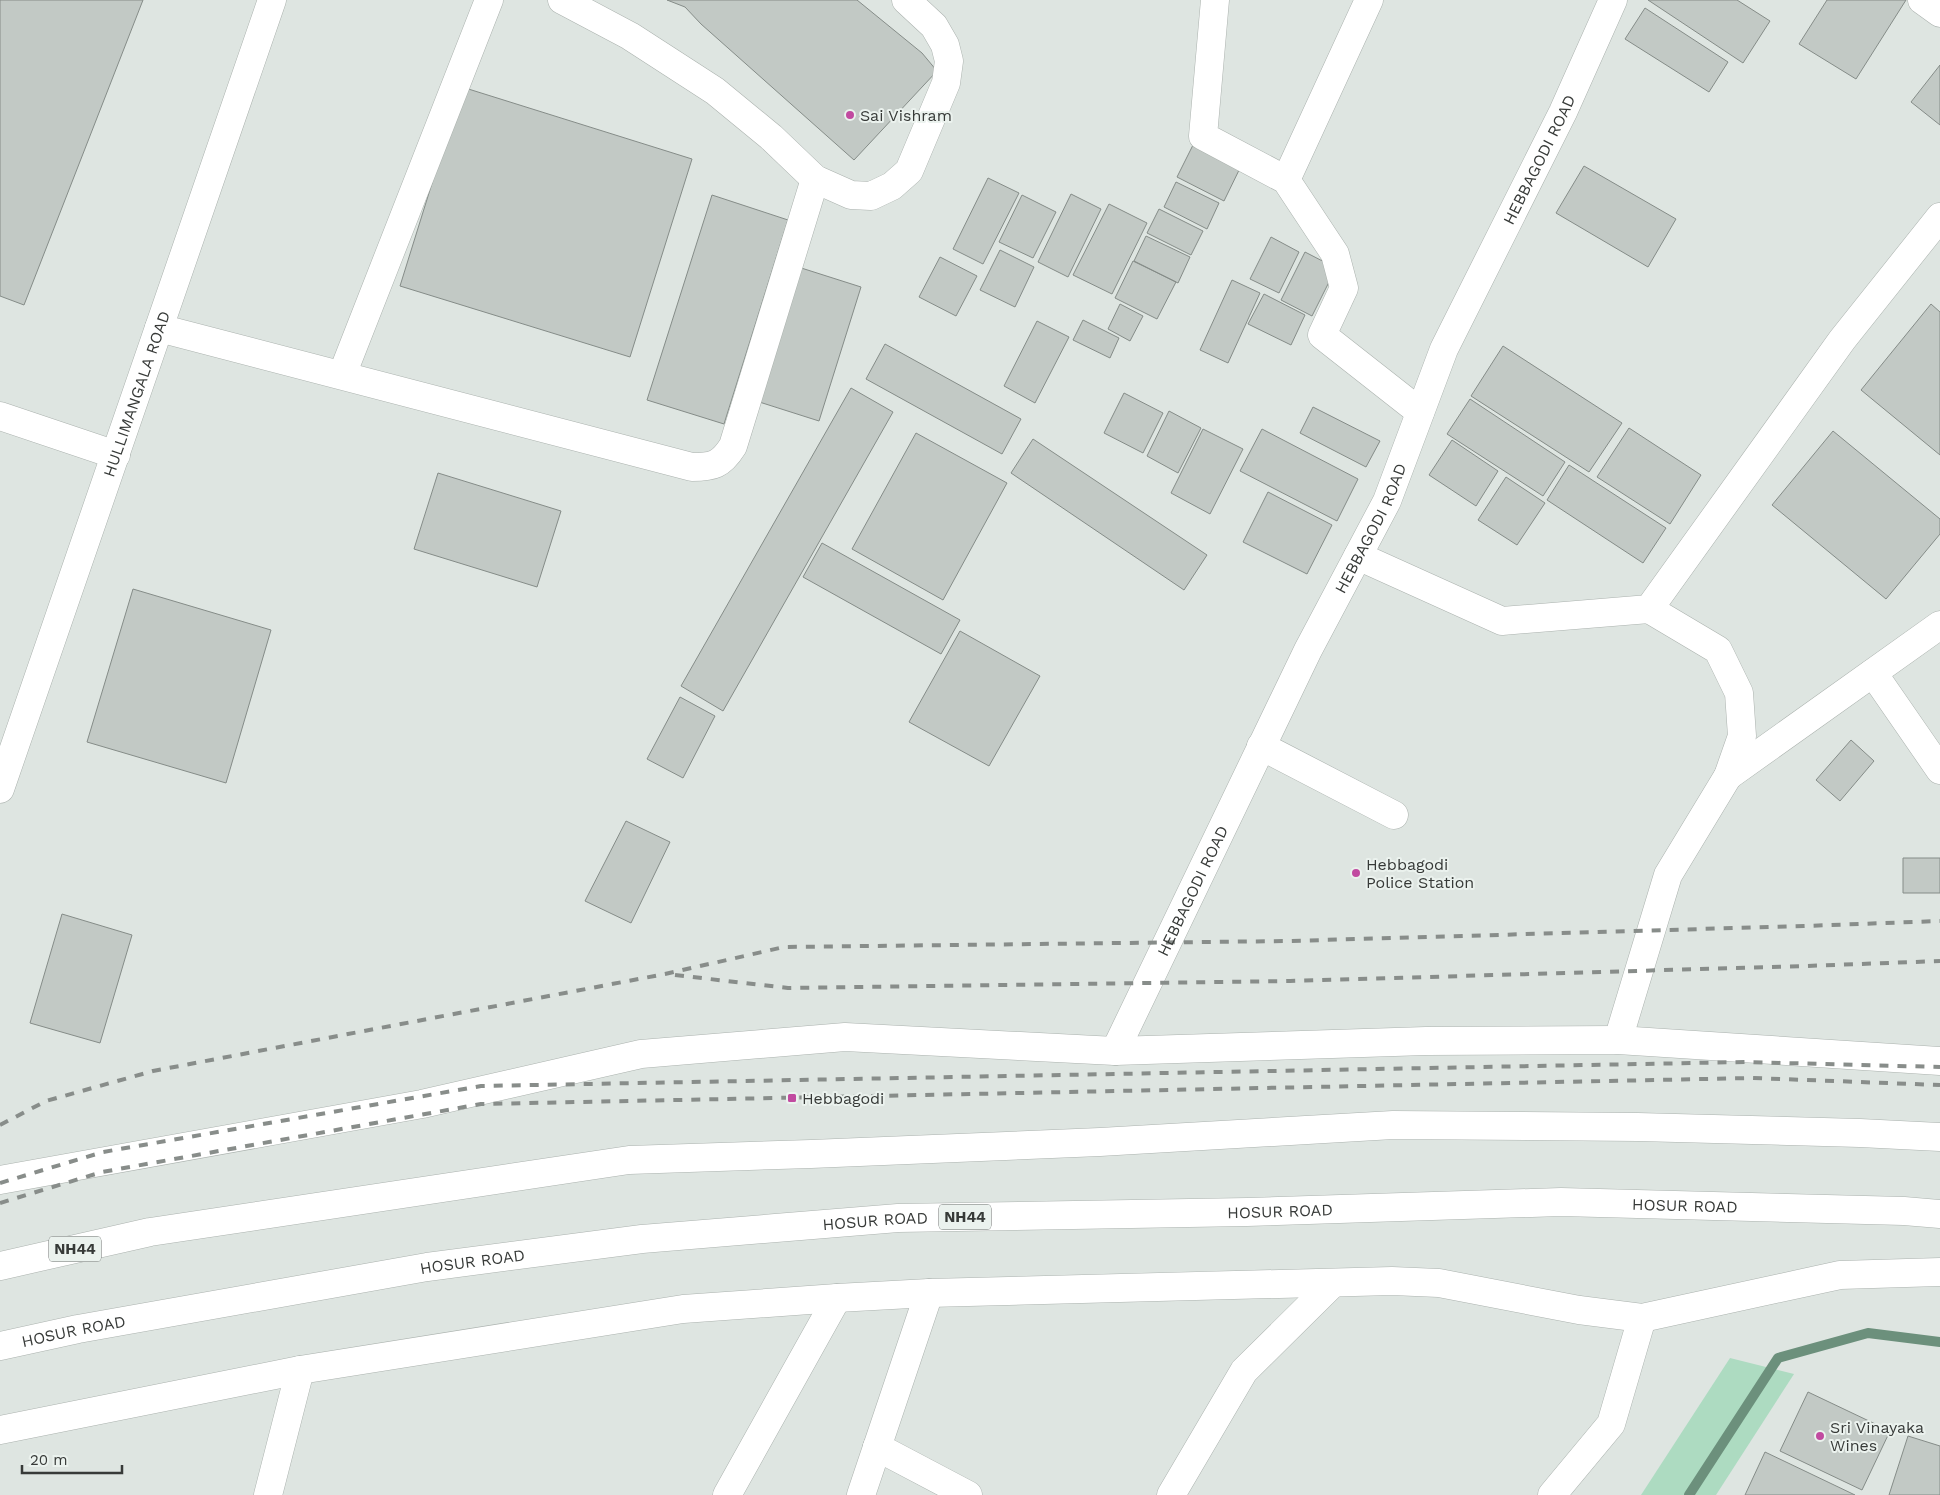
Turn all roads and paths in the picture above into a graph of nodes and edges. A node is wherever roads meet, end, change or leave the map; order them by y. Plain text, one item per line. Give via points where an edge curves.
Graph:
1 (272, 0) edge
2 (489, 0) edge
3 (562, 0) edge
4 (906, 0) edge
5 (1215, 0) edge
6 (1369, 0) edge
7 (1613, 0) edge
8 (1922, 0) edge
9 (1940, 13) edge
10 (815, 179) junction
11 (1286, 180) junction
12 (1940, 217) edge
13 (159, 328) junction
14 (342, 375) junction
15 (1420, 412) junction
16 (0, 416) edge
17 (116, 455) junction
18 (1358, 556) junction
19 (1649, 609) junction
20 (1940, 625) edge
21 (1873, 673) junction
22 (1262, 746) junction
23 (1940, 770) edge
24 (1728, 776) junction
25 (0, 789) edge
26 (1394, 815) dead end
27 (1618, 1040) junction
28 (1114, 1051) junction
29 (1940, 1061) edge
30 (1940, 1137) edge
31 (0, 1180) edge
32 (1940, 1214) edge
33 (0, 1266) edge
34 (1940, 1272) edge
35 (1333, 1283) junction
36 (929, 1293) junction
37 (837, 1298) junction
38 (1642, 1318) junction
39 (0, 1346) edge
40 (300, 1370) junction
41 (0, 1430) edge
42 (877, 1447) junction
43 (268, 1495) edge
44 (727, 1495) edge
45 (861, 1495) edge
46 (968, 1495) edge
47 (1171, 1495) edge
48 (1552, 1495) edge

1 - 13 main road, HULLIMANGALA ROAD
2 - 14 main road
3 - 10 main road via 630,36 715,91
4 - 10 main road via 934,26 945,45 949,61 946,83 909,171 892,186 871,196 851,195
5 - 11 main road via 1203,136
6 - 11 main road
7 - 15 main road, HEBBAGODI ROAD via 1563,112 1444,349
8 - 9 main road
10 - 14 main road via 733,446 726,458 712,466 692,466
11 - 15 main road via 1335,254 1344,288 1322,335
12 - 19 main road via 1842,340
13 - 14 main road
13 - 17 main road, HULLIMANGALA ROAD
15 - 18 main road, HEBBAGODI ROAD via 1387,501
16 - 17 main road
17 - 25 main road, HULLIMANGALA ROAD
18 - 19 main road via 1502,621
18 - 22 main road, HEBBAGODI ROAD
19 - 24 main road via 1718,650 1739,693 1742,736
20 - 21 main road
21 - 23 main road
21 - 24 main road
22 - 26 main road
22 - 28 main road, HEBBAGODI ROAD
24 - 27 main road via 1668,875
27 - 28 main road via 1426,1041
27 - 29 main road
28 - 31 main road via 845,1037 640,1054 422,1104
30 - 33 main road, NH44 via 1638,1127 1393,1126 1100,1142 629,1160 150,1232
32 - 39 main road, HOSUR ROAD / NH44 via 1561,1202 898,1218 642,1239 427,1267 78,1328
34 - 38 main road via 1840,1275
35 - 36 main road
35 - 38 main road via 1439,1283 1579,1310
35 - 47 main road via 1244,1371
36 - 37 main road
36 - 42 main road
37 - 40 main road via 683,1309
37 - 44 main road
38 - 48 main road via 1611,1424
40 - 41 main road
40 - 43 main road
42 - 45 main road
42 - 46 main road

